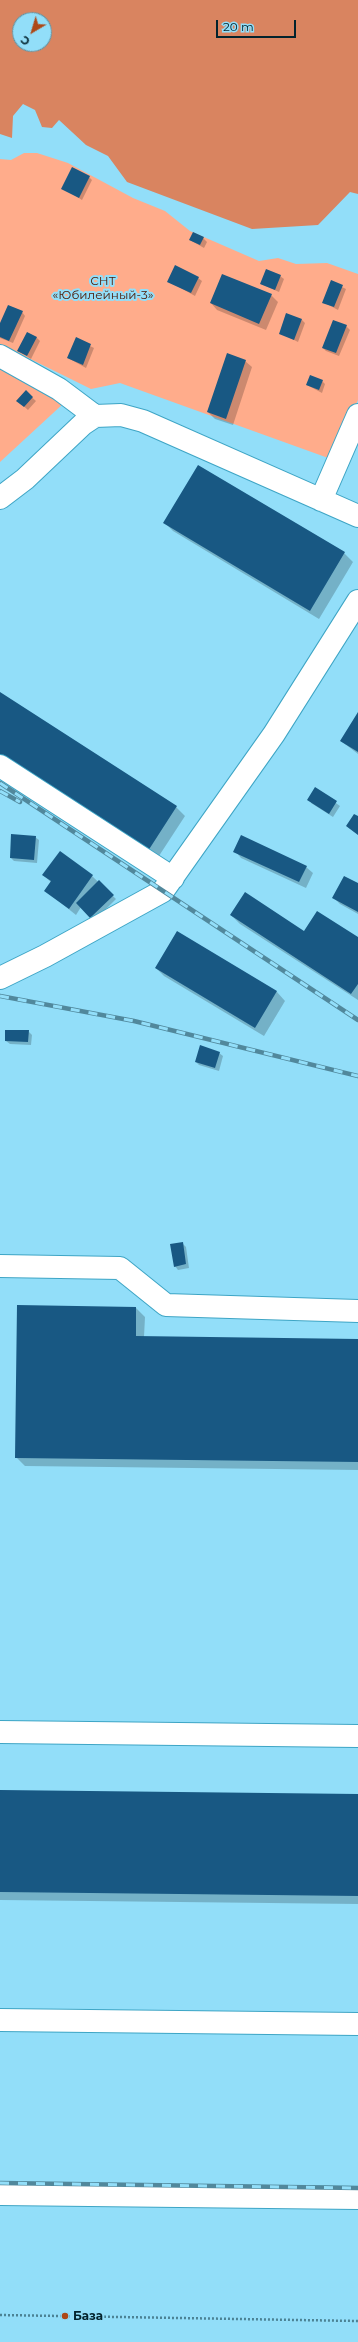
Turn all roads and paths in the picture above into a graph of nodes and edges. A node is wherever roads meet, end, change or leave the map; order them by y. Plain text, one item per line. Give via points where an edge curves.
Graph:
1 (0, 356) edge
2 (358, 415) edge
3 (95, 416) junction
4 (0, 498) edge
5 (321, 500) junction
6 (358, 516) edge
7 (358, 601) edge
8 (0, 766) edge
9 (173, 878) junction
10 (0, 978) edge
11 (0, 1266) edge
12 (358, 1311) edge
13 (0, 1732) edge
14 (358, 1736) edge
15 (0, 2020) edge
16 (358, 2024) edge
17 (0, 2194) edge
18 (358, 2198) edge
19 (0, 2315) edge
20 (358, 2321) edge

1 - 3 lane via 59,389
2 - 5 lane
3 - 4 lane
3 - 5 lane via 121,416 143,421
5 - 6 lane
7 - 9 lane via 274,734
8 - 9 lane
9 - 10 lane via 163,891
11 - 12 lane via 120,1268 166,1305
13 - 14 lane
15 - 16 lane
17 - 18 lane
19 - 20 path

